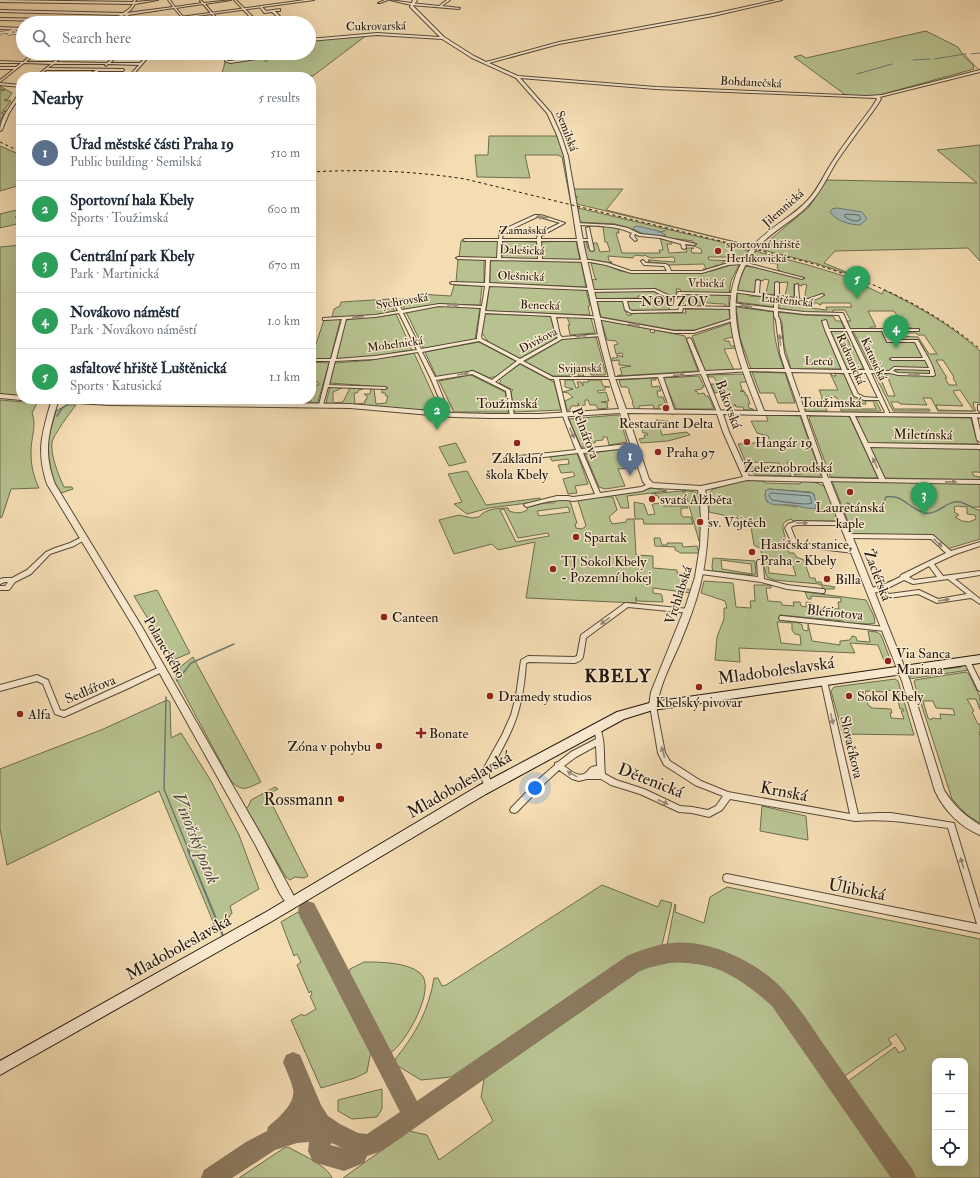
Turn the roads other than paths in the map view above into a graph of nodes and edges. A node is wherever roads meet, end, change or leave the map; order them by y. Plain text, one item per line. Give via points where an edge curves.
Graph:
1 (0, 0) edge
2 (92, 0) edge
3 (119, 0) edge
4 (157, 0) edge
5 (168, 0) edge
6 (200, 0) edge
7 (230, 0) edge
8 (235, 0) edge
9 (312, 0) edge
10 (387, 0) edge
11 (391, 0) edge
12 (415, 0) edge
13 (449, 0) edge
14 (780, 0) edge
15 (36, 1) edge
16 (135, 1) edge
17 (89, 2) junction
18 (144, 2) junction
19 (116, 3) junction
20 (379, 3) dead end
21 (203, 4) junction
22 (411, 4) junction
23 (30, 5) dead end
24 (85, 6) dead end
25 (440, 6) junction
26 (174, 7) junction
27 (261, 7) junction
28 (25, 8) dead end
29 (459, 8) dead end
30 (81, 9) dead end
31 (244, 9) junction
32 (151, 10) junction
33 (279, 10) dead end
34 (0, 11) edge
35 (273, 11) junction
36 (20, 12) junction
37 (77, 13) junction
38 (104, 13) junction
39 (212, 13) junction
40 (126, 14) junction
41 (73, 16) edge
42 (119, 16) edge
43 (181, 16) edge
44 (190, 16) edge
45 (214, 16) edge
46 (251, 16) edge
47 (278, 16) edge
48 (0, 19) edge
49 (11, 19) junction
50 (16, 19) edge
51 (0, 28) edge
52 (14, 30) joint
53 (10, 31) junction
54 (0, 33) edge
55 (16, 33) edge
56 (443, 38) junction
57 (316, 39) edge
58 (26, 60) edge
59 (57, 60) edge
60 (112, 60) edge
61 (144, 60) edge
62 (226, 60) edge
63 (246, 60) edge
64 (0, 62) edge
65 (22, 63) junction
66 (53, 63) junction
67 (485, 63) junction
68 (108, 64) junction
69 (128, 64) junction
70 (140, 64) junction
71 (0, 68) edge
72 (16, 68) junction
73 (45, 69) junction
74 (98, 70) junction
75 (123, 70) joint
76 (980, 71) edge
77 (42, 72) edge
78 (95, 72) edge
79 (133, 72) edge
80 (0, 74) edge
81 (8, 74) junction
82 (517, 77) junction
83 (0, 80) edge
84 (0, 84) edge
85 (16, 86) edge
86 (878, 97) junction
87 (16, 100) edge
88 (0, 130) edge
89 (578, 224) junction
90 (588, 228) dead end
91 (634, 232) junction
92 (465, 240) dead end
93 (500, 240) junction
94 (540, 240) junction
95 (580, 240) junction
96 (590, 240) junction
97 (635, 240) dead end
98 (694, 244) dead end
99 (592, 250) dead end
100 (458, 258) dead end
101 (488, 259) junction
102 (499, 259) junction
103 (540, 260) junction
104 (585, 261) junction
105 (643, 261) dead end
106 (743, 263) junction
107 (669, 272) junction
108 (802, 278) dead end
109 (758, 281) dead end
110 (452, 283) dead end
111 (777, 283) dead end
112 (487, 285) junction
113 (797, 285) dead end
114 (590, 290) junction
115 (679, 293) junction
116 (733, 293) junction
117 (757, 294) junction
118 (822, 295) dead end
119 (776, 297) junction
120 (669, 298) junction
121 (394, 300) dead end
122 (592, 300) junction
123 (625, 300) junction
124 (797, 300) junction
125 (732, 306) junction
126 (681, 307) junction
127 (483, 310) junction
128 (775, 310) junction
129 (401, 312) junction
130 (673, 312) junction
131 (841, 314) joint
132 (553, 315) junction
133 (596, 317) junction
134 (325, 319) dead end
135 (344, 319) junction
136 (733, 320) junction
137 (824, 321) dead end
138 (828, 330) junction
139 (849, 330) junction
140 (883, 330) junction
141 (917, 330) dead end
142 (601, 335) junction
143 (561, 338) junction
144 (689, 339) dead end
145 (480, 340) junction
146 (419, 351) junction
147 (892, 359) dead end
148 (927, 359) junction
149 (316, 360) edge
150 (332, 361) junction
151 (520, 361) junction
152 (747, 371) junction
153 (788, 371) junction
154 (846, 372) junction
155 (868, 372) junction
156 (703, 374) junction
157 (660, 376) junction
158 (556, 378) junction
159 (612, 378) junction
160 (433, 380) junction
161 (492, 382) junction
162 (326, 386) junction
163 (386, 388) dead end
164 (0, 396) edge
165 (16, 398) edge
166 (881, 399) junction
167 (54, 404) edge
168 (251, 404) edge
169 (321, 405) junction
170 (980, 406) edge
171 (980, 410) edge
172 (623, 412) junction
173 (673, 412) junction
174 (719, 412) junction
175 (762, 413) junction
176 (565, 414) junction
177 (803, 414) junction
178 (852, 414) junction
179 (886, 414) junction
180 (448, 415) junction
181 (512, 416) junction
182 (974, 416) junction
183 (980, 416) edge
184 (980, 440) edge
185 (866, 445) junction
186 (628, 446) dead end
187 (980, 446) edge
188 (580, 451) junction
189 (510, 459) dead end
190 (747, 478) junction
191 (826, 480) junction
192 (883, 481) junction
193 (980, 482) edge
194 (651, 485) junction
195 (701, 488) junction
196 (598, 495) junction
197 (527, 505) dead end
198 (844, 523) junction
199 (849, 536) junction
200 (84, 538) junction
201 (979, 545) edge
202 (854, 551) junction
203 (950, 554) junction
204 (760, 562) dead end
205 (930, 563) junction
206 (701, 572) junction
207 (980, 573) edge
208 (903, 577) junction
209 (949, 577) junction
210 (941, 578) junction
211 (761, 580) junction
212 (12, 581) junction
213 (0, 582) edge
214 (913, 582) junction
215 (0, 588) edge
216 (880, 590) junction
217 (822, 591) dead end
218 (870, 591) junction
219 (919, 592) junction
220 (972, 596) junction
221 (980, 602) edge
222 (689, 611) junction
223 (782, 618) dead end
224 (885, 629) junction
225 (980, 659) edge
226 (967, 660) junction
227 (162, 669) junction
228 (901, 670) junction
229 (824, 681) junction
230 (0, 688) edge
231 (980, 688) edge
232 (654, 708) junction
233 (597, 727) junction
234 (599, 741) junction
235 (558, 765) junction
236 (602, 773) junction
237 (490, 786) junction
238 (728, 795) junction
239 (514, 810) dead end
240 (958, 816) junction
241 (855, 818) junction
242 (951, 825) junction
243 (980, 830) edge
244 (727, 878) dead end
245 (292, 902) junction
246 (980, 922) edge
247 (980, 930) edge
248 (0, 1068) edge

1 - 15 street
2 - 17 street
3 - 19 street
4 - 18 street
5 - 26 street
6 - 21 street
7 - 21 street
8 - 31 street
9 - 27 street
10 - 20 street
11 - 22 street
12 - 22 street
13 - 25 street
14 - 67 street via 559,43
15 - 17 street
15 - 23 street
16 - 18 street
16 - 19 street
16 - 40 street
17 - 19 street
17 - 24 street
18 - 32 street
19 - 38 street
21 - 26 street
21 - 39 street
22 - 25 street
22 - 56 street
25 - 29 street
26 - 32 street
26 - 43 street
27 - 31 street
27 - 35 street via 266,12
28 - 36 street
30 - 37 street
31 - 39 street
31 - 46 street
32 - 40 street
33 - 35 street
34 - 36 street
35 - 47 street
36 - 37 street
36 - 49 street
37 - 38 street
37 - 41 street
38 - 40 street
39 - 44 street
39 - 45 street
40 - 42 street
48 - 49 street
49 - 50 street
51 - 52 street
52 - 53 street
53 - 54 street
53 - 55 street via 9,34
56 - 57 street, Cukrovarská via 368,34
56 - 67 street, Semilská
58 - 65 street
59 - 66 street
60 - 68 street
61 - 70 street
62 - 63 street
64 - 65 street
65 - 66 street
65 - 72 street
66 - 68 street
66 - 73 street
67 - 82 street, Semilská
68 - 69 street
68 - 74 street
69 - 70 street
69 - 75 street
70 - 79 street
71 - 72 street
72 - 81 street
73 - 74 street
73 - 77 street
74 - 75 street
74 - 78 street
76 - 86 street, Bohdanečská
80 - 81 street
81 - 83 street
82 - 86 street, Bohdanečská via 656,88
82 - 89 street, Semilská via 549,113 559,135 568,165
84 - 85 street
86 - 106 street, Jilemnická via 872,111 813,196 789,220 758,244
87 - 88 street
89 - 91 street via 608,224
89 - 95 street, Semilská
90 - 96 street
91 - 97 street via 632,236
91 - 98 street via 684,245
92 - 93 street, Zamašská
93 - 94 street, Zamašská
94 -> 93 street via 540,235 562,222 536,216 501,232
93 - 102 street
94 - 95 street, Zamašská
94 - 103 street
95 - 96 street
95 - 104 street, Semilská
96 - 99 street
100 - 101 street, Dalešická
101 - 102 street, Dalešická
101 - 112 street
102 - 103 street, Dalešická
103 - 104 street, Dalešická
104 - 107 street, Dalešická via 607,264 632,272
104 - 114 street, Semilská
105 - 107 street via 645,264 665,265
106 - 107 street, Dalešická via 728,264 702,272
106 - 108 street
106 - 116 street, Jilemnická
109 - 117 street
110 - 112 street, Olešnická
111 - 119 street, Žacléřská
112 - 114 street, Olešnická
112 - 127 street
113 - 124 street
114 - 120 street, Olešnická via 655,290
114 - 122 street, Semilská
115 - 116 street, Vrbická
115 - 120 street, Vrbická
115 - 126 street
116 - 117 street, Vrbická
116 - 125 street, Jilemnická
117 - 119 street, Vrbická
118 - 124 street, Vrbická via 809,300
119 - 124 street, Vrbická
119 - 128 street, Žacléřská
120 - 123 street, Vrbická
120 - 130 street
121 - 129 street
122 - 123 street, Vrbická
122 - 133 street, Semilská
123 - 130 street via 628,311
125 - 126 street, Luštěnická
128 -> 125 street, Luštěnická
125 - 136 street, Jilemnická
126 - 130 street via 680,311
129 -> 127 street, Sychrovská via 439,305
127 - 132 street, Benecká
127 - 145 street
128 - 131 street, Luštěnická
153 -> 128 street, Žacléřská via 782,353
129 -> 135 street, Sychrovská
129 - 146 street
131 - 139 street, Katusická
132 - 133 street, Benecká
132 - 143 street via 558,336
133 -> 136 street, Benecká via 674,332 698,331
133 - 142 street, Semilská
134 - 135 street, Sychrovská
135 - 150 street
136 - 152 street, Jilemnická
137 - 138 street, Radvanická
138 - 139 street, Radvanická
138 - 154 street, Radvanická
139 - 140 street, Radvanická
139 - 155 street, Katusická
140 - 141 street, Radvanická
140 - 148 street, Letců via 889,340 916,341
142 -> 143 street, Divišova
142 - 159 street, Semilská
143 - 151 street, Divišova
144 - 156 street, Bakovská
145 - 146 street, Mohelnická
145 - 151 street, Svijanská
146 - 150 street, Mohelnická via 387,357
146 - 160 street
147 - 148 street
148 - 155 street, Letců via 933,375
149 - 150 street, Mohelnická
150 - 162 street
151 - 158 street, Svijanská
151 - 161 street, Divišova
152 - 153 street, Letců
152 - 156 street, Svijanská
152 - 175 street, Jilemnická
153 - 154 street, Letců
153 - 177 street, Žacléřská
154 - 155 street, Letců
154 - 166 street, Radvanická via 857,396
155 - 166 street, Katusická
157 -> 156 street, Svijanská
156 - 174 street, Bakovská
157 - 159 street, Svijanská
157 - 173 street
158 - 159 street, Svijanská
158 - 176 street, Pelnářova
159 - 172 street, Semilská
160 -> 161 street via 473,372
160 - 180 street
161 - 181 street via 508,390
162 - 163 street
162 - 169 street
164 - 165 street
166 - 179 street, Katusická
167 - 200 street, Polaneckého via 43,441 45,468 57,496
168 - 169 street, Toužimská
169 - 180 street, Toužimská
170 - 171 street
172 - 173 street, Toužimská
172 - 176 street, Toužimská
172 - 194 street, Semilská via 646,480
173 - 174 street, Toužimská
174 - 175 street, Toužimská
174 - 190 street, Bakovská
175 - 177 street, Toužimská
176 - 181 street, Toužimská
176 -> 188 street, Pelnářova
177 - 178 street, Toužimská
177 - 191 street, Žacléřská
178 - 179 street, Toužimská
178 - 185 street
179 - 182 street, Toužimská
180 - 181 street, Toužimská
182 - 183 street, Toužimská
182 - 184 street
185 - 187 street, Miletínská
192 -> 185 street
186 - 188 street
188 - 189 street
188 - 196 street, Pelnářova
190 - 191 street, Železnobrodská
190 - 195 street, Železnobrodská
191 - 192 street, Železnobrodská
191 - 198 street, Žacléřská
192 -> 193 street, Železnobrodská
194 - 195 street, Železnobrodská
194 - 196 street, Železnobrodská via 642,489
195 - 206 street, Vrchlabská via 705,510
196 - 197 street, Železnobrodská
198 - 199 street, Žacléřská
202 -> 198 street via 795,546 788,528 797,523
199 - 202 street, Žacléřská
199 -> 203 street via 932,537
200 - 212 street via 48,553 29,572
200 - 227 street, Polaneckého
201 - 203 street
202 - 218 street, Žacléřská
203 - 205 street
204 - 211 street
205 - 208 street
205 - 210 street
206 - 211 street
206 - 222 street, Vrchlabská
207 - 209 street
208 - 214 street
208 - 216 street
209 - 210 street
209 - 220 street
210 - 214 street
211 - 217 street via 787,587
212 - 213 street via 7,579
212 - 215 street via 8,588
214 - 219 street
216 - 218 street
216 - 219 street via 888,596
218 - 224 street, Žacléřská
219 -> 220 street via 937,601
220 - 221 street
222 - 232 street, Vrchlabská via 653,698
222 -> 237 street via 627,605 583,637 580,657 575,660 528,659 523,662 515,714 485,773
223 - 224 street, Blériotova
224 - 228 street, Žacléřská
225 - 226 main road, Mladoboleslavská
226 - 228 main road, Mladoboleslavská
226 - 231 street
227 - 230 street, Sedlářova via 64,714 57,712 46,682 42,679 37,678
227 - 245 street, Polaneckého
228 - 229 main road, Mladoboleslavská
228 - 240 street, Žacléřská via 940,791
229 - 232 main road, Mladoboleslavská
229 -> 241 street, Slovačíkova
232 - 233 main road, Mladoboleslavská via 621,714
238 -> 232 street, Krnská via 698,783 667,763 662,753
233 - 234 street, Dětenická
233 - 237 main road, Mladoboleslavská
234 - 235 street
234 - 236 street, Dětenická
236 -> 235 street, Dětenická via 579,778
235 - 239 street
236 -> 238 street, Dětenická via 614,783 641,791 678,809 709,814 719,808
237 - 245 main road, Mladoboleslavská
238 - 241 street, Krnská
240 - 242 street
240 - 243 street, Žacléřská
241 - 242 street, Krnská via 886,816
246 -> 242 street
244 - 247 street, Úlibická
245 - 248 main road, Mladoboleslavská

